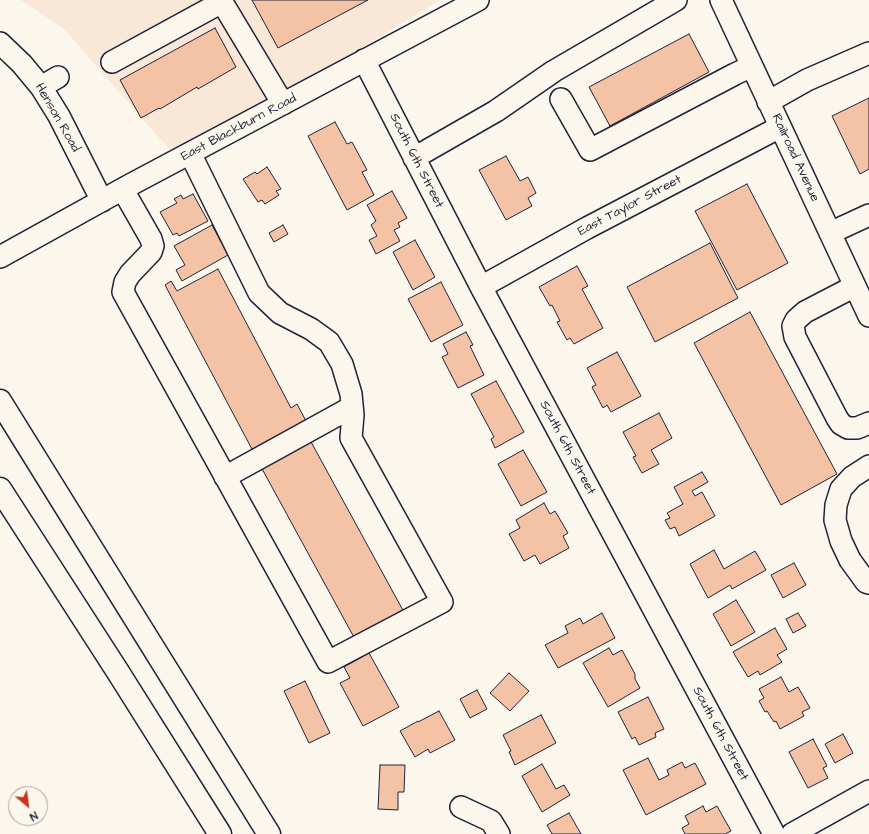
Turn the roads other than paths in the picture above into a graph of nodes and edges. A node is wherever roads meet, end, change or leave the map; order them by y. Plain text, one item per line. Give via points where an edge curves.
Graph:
1 (478, 0) edge
2 (676, 0) edge
3 (721, 0) edge
4 (0, 43) edge
5 (869, 53) edge
6 (364, 60) junction
7 (112, 62) dead end
8 (752, 66) junction
9 (561, 99) dead end
10 (768, 102) junction
11 (283, 104) junction
12 (780, 128) junction
13 (190, 153) junction
14 (414, 158) junction
15 (123, 190) junction
16 (102, 201) junction
17 (869, 215) edge
18 (830, 233) junction
19 (1, 256) edge
20 (855, 286) junction
21 (481, 287) junction
22 (869, 316) edge
23 (0, 401) edge
24 (352, 407) junction
25 (869, 423) edge
26 (869, 466) edge
27 (225, 476) junction
28 (0, 489) edge
29 (869, 583) edge
30 (869, 791) edge
31 (461, 807) dead end
32 (220, 834) edge
33 (269, 834) edge
34 (499, 834) edge
35 (774, 834) edge
36 (792, 834) edge

1 - 6 street, East Blackburn Road
2 - 14 street via 554,71 496,111
3 - 8 street, Railroad Avenue
4 - 16 street, Henson Road via 22,64 49,82 59,116
5 - 10 street via 808,80
6 - 11 street, East Blackburn Road
6 - 14 street, South 6th Street
7 - 11 street via 222,2
8 - 9 street via 590,150
8 - 10 street, Railroad Avenue
10 - 12 street, Railroad Avenue
11 - 13 street, East Blackburn Road
12 - 18 street, Railroad Avenue
12 - 21 street, East Taylor Street via 587,228
13 - 15 street, East Blackburn Road
13 - 24 street via 259,293 280,313 329,342 342,364
14 - 21 street, South 6th Street
15 - 16 street, East Blackburn Road
15 - 27 street via 153,246 151,252 124,282 123,292
16 - 19 street, East Blackburn Road
17 - 18 street
18 - 20 street, Railroad Avenue
20 - 22 street, Railroad Avenue
20 - 25 street via 805,312 793,326 795,337 836,418 848,428 857,428
21 - 35 street, South 6th Street
23 - 33 highway
24 - 27 street
24 - 27 street via 351,438 442,602 328,662
26 - 29 street via 852,477 841,489 836,504 835,520 850,560
28 - 32 highway
30 - 36 street
31 - 34 street via 491,821

